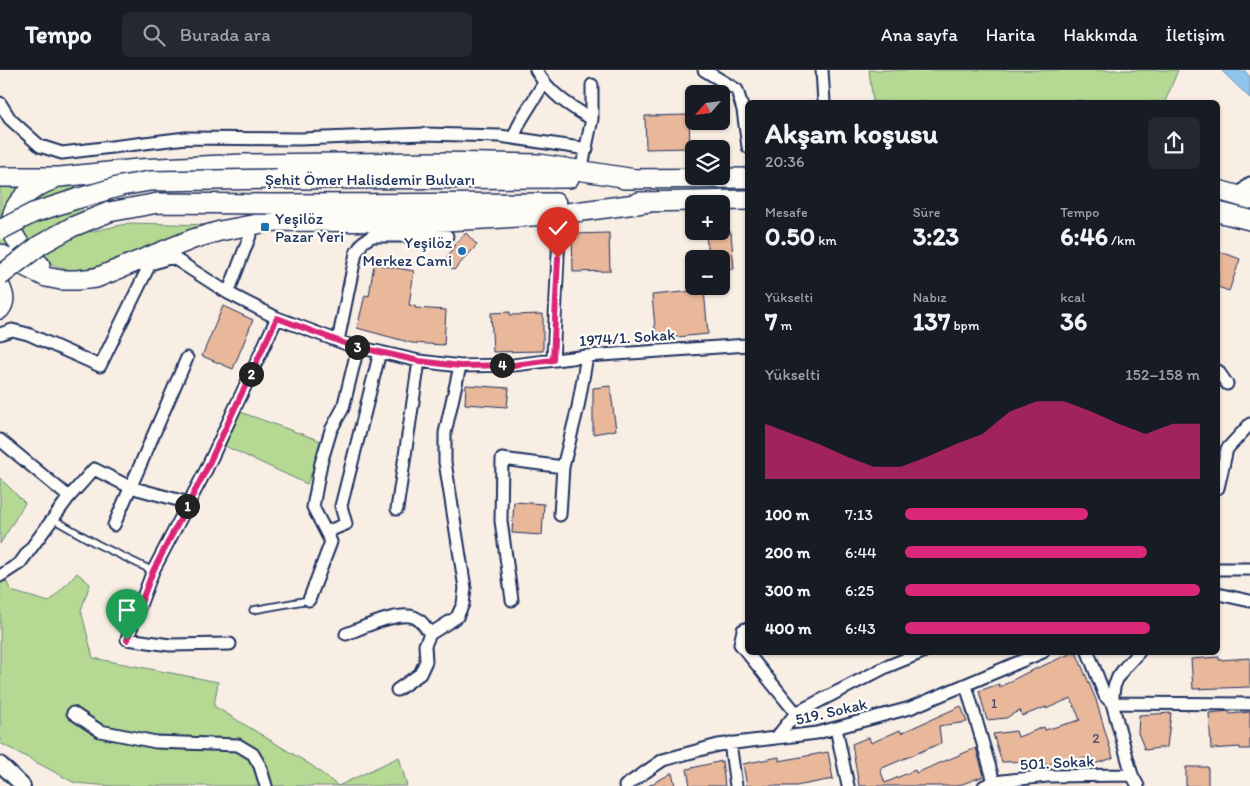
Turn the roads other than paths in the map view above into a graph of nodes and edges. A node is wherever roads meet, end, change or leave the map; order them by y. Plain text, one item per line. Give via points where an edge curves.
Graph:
1 (536, 70) edge
2 (704, 70) edge
3 (822, 70) edge
4 (544, 83) junction
5 (592, 85) dead end
6 (824, 100) edge
7 (0, 104) edge
8 (592, 120) junction
9 (745, 125) edge
10 (513, 138) junction
11 (587, 149) junction
12 (581, 171) junction
13 (0, 177) edge
14 (60, 177) junction
15 (745, 178) edge
16 (635, 180) junction
17 (1220, 190) edge
18 (1246, 193) edge
19 (745, 200) edge
20 (651, 202) junction
21 (560, 214) junction
22 (1220, 216) edge
23 (1250, 220) edge
24 (254, 224) junction
25 (0, 230) edge
26 (446, 236) dead end
27 (0, 254) edge
28 (0, 276) edge
29 (61, 280) junction
30 (0, 286) edge
31 (228, 292) junction
32 (0, 309) edge
33 (277, 318) junction
34 (0, 334) edge
35 (338, 341) junction
36 (745, 345) edge
37 (358, 347) junction
38 (380, 352) junction
39 (587, 356) junction
40 (187, 358) dead end
41 (553, 360) junction
42 (419, 361) junction
43 (460, 366) junction
44 (1220, 374) edge
45 (1227, 384) dead end
46 (1250, 424) edge
47 (0, 440) edge
48 (563, 467) junction
49 (1220, 479) edge
50 (130, 487) junction
51 (69, 498) junction
52 (188, 503) junction
53 (397, 509) dead end
54 (560, 516) dead end
55 (52, 518) junction
56 (114, 525) dead end
57 (326, 532) junction
58 (1220, 569) edge
59 (1250, 569) edge
60 (153, 571) junction
61 (0, 576) edge
62 (1220, 594) edge
63 (309, 600) joint
64 (512, 600) dead end
65 (1250, 601) edge
66 (253, 610) dead end
67 (745, 629) edge
68 (346, 634) dead end
69 (430, 634) junction
70 (230, 644) dead end
71 (745, 650) edge
72 (749, 655) edge
73 (916, 655) edge
74 (1036, 655) edge
75 (1089, 655) edge
76 (1136, 655) edge
77 (966, 685) junction
78 (397, 690) dead end
79 (1112, 703) junction
80 (1250, 704) edge
81 (796, 713) junction
82 (73, 714) dead end
83 (836, 728) junction
84 (776, 738) junction
85 (730, 743) junction
86 (0, 764) edge
87 (1132, 775) junction
88 (989, 784) edge
89 (23, 786) edge
90 (266, 786) edge
91 (624, 786) edge
92 (736, 786) edge
93 (848, 786) edge
94 (1138, 786) edge

1 - 4 street
2 - 9 street via 737,90
3 - 6 street
4 - 8 street via 565,103
4 - 10 street
5 - 8 street
7 - 10 street via 10,119 40,146 62,154 186,138 300,139 424,134
8 - 11 street
10 - 11 street
11 - 12 street
12 - 14 highway via 539,164 244,164
12 - 16 highway
13 - 14 highway
14 - 29 highway via 35,186 26,194 14,212 12,228 18,241 38,263
15 - 16 highway, Şehit Ömer Halisdemir Bulvarı
16 - 25 highway, Şehit Ömer Halisdemir Bulvarı, bridge via 150,181 121,186 33,213
17 - 18 highway
19 - 20 highway, Şehit Ömer Halisdemir Bulvarı
20 - 21 highway, Şehit Ömer Halisdemir Bulvarı
20 - 28 highway, Şehit Ömer Halisdemir Bulvarı, bridge via 158,203 109,212 72,227 40,245
21 - 24 highway, Şehit Ömer Halisdemir Bulvarı via 426,222 273,221
21 - 41 street
22 - 23 highway
24 - 29 highway, Şehit Ömer Halisdemir Bulvarı via 193,239 96,278
24 - 31 street
26 - 35 street via 372,236 362,242 356,253
27 - 29 highway, Şehit Ömer Halisdemir Bulvarı via 46,278
30 - 32 highway via 4,304
31 - 33 street, 1974/1. Sokak
31 - 34 street, 1974/1. Sokak via 172,257 150,264 100,366 28,334 12,330
33 - 35 street, 1974/1. Sokak
33 - 52 street
35 - 37 street, 1974/1. Sokak
36 - 39 street, 1974/1. Sokak
37 - 38 street, 1974/1. Sokak
37 - 57 street via 343,408 326,446 313,507
38 - 42 street, 1974/1. Sokak
38 - 57 street via 341,506 346,524
39 - 41 street, 1974/1. Sokak
39 - 48 street
40 - 50 street
41 - 43 street, 1974/1. Sokak
42 - 43 street, 1974/1. Sokak
42 - 53 street
43 - 69 street via 445,433 445,462 465,588 457,617
44 - 45 street
46 - 49 street via 1227,449
47 - 51 street
48 - 54 street
48 - 64 street via 502,459 502,521
50 - 51 street via 94,470
50 - 52 street
50 - 56 street
51 - 55 street
52 - 60 street
55 - 60 lane
55 - 61 street via 20,563
57 - 63 street via 331,542
58 - 59 street
60 - 70 street via 127,640 170,645
62 - 65 street
63 - 66 lane
67 - 71 street via 740,644
68 - 69 street via 392,618 413,616
69 - 78 street via 425,645 426,661 420,674
72 - 81 street
73 - 81 street
74 - 77 street, 519. Sokak
75 - 79 street via 1105,696
76 - 79 street via 1118,677
77 - 83 street, 519. Sokak via 910,708
77 - 88 street
79 - 80 street
79 - 87 street
81 - 84 street
82 - 90 street via 100,731 156,742 238,745 253,754
83 - 84 street, 519. Sokak
83 - 93 street
84 - 85 street, 519. Sokak
85 - 91 street, 519. Sokak via 663,760
85 - 92 street
86 - 89 street
87 - 88 street, 501. Sokak via 1047,776
87 - 94 street

